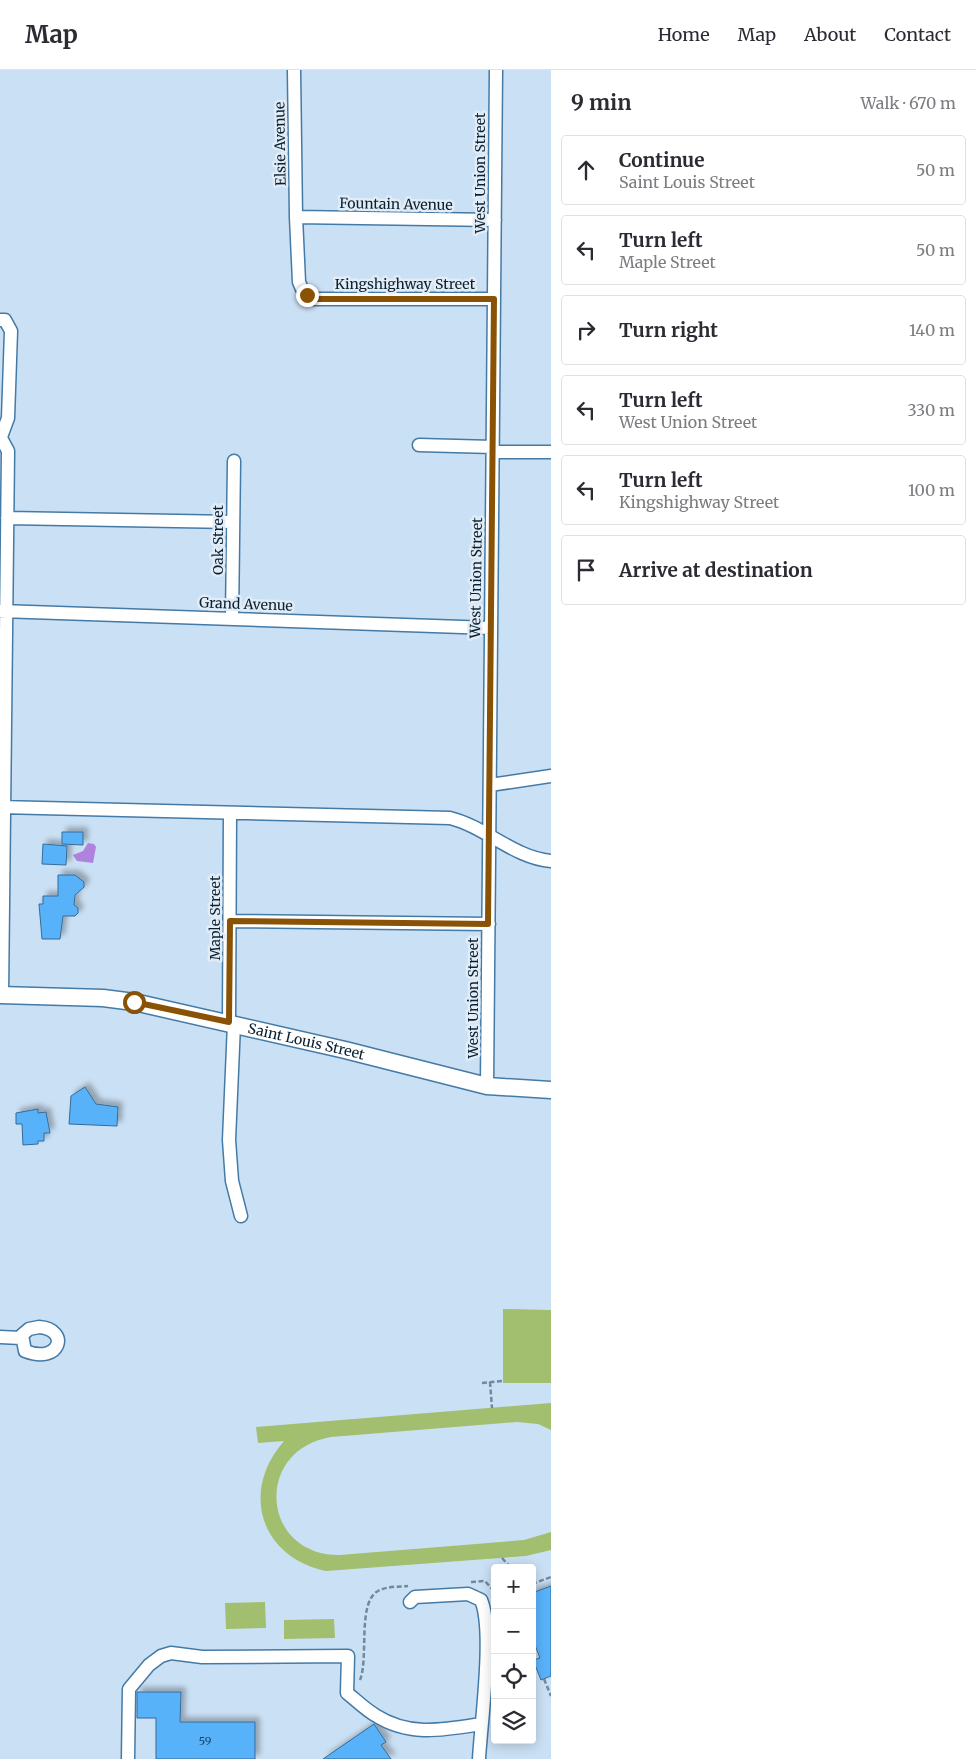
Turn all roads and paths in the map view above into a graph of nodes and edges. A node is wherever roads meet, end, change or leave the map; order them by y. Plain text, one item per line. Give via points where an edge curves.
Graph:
1 (294, 70) edge
2 (496, 70) edge
3 (296, 217) junction
4 (495, 220) junction
5 (494, 299) junction
6 (0, 320) edge
7 (1, 437) edge
8 (419, 445) dead end
9 (493, 450) junction
10 (551, 452) edge
11 (234, 462) dead end
12 (5, 515) edge
13 (234, 522) junction
14 (3, 611) edge
15 (232, 619) junction
16 (491, 628) junction
17 (551, 776) edge
18 (490, 785) junction
19 (1, 808) edge
20 (230, 813) junction
21 (490, 835) junction
22 (551, 860) edge
23 (230, 921) junction
24 (488, 924) junction
25 (1, 995) edge
26 (232, 1023) junction
27 (487, 1086) junction
28 (551, 1090) edge
29 (241, 1216) dead end
30 (0, 1337) edge
31 (21, 1338) dead end
32 (503, 1381) dead end
33 (490, 1382) junction
34 (482, 1383) dead end
35 (492, 1408) dead end
36 (502, 1558) dead end
37 (507, 1564) edge
38 (551, 1577) edge
39 (536, 1583) edge
40 (410, 1602) dead end
41 (544, 1679) dead end
42 (551, 1696) edge
43 (481, 1724) junction
44 (128, 1759) edge
45 (479, 1759) edge

1 - 3 street, Elsie Avenue
2 - 4 street, West Union Street
3 - 4 street, Fountain Avenue
3 - 5 street, Kingshighway Street via 299,282 314,299
4 - 5 street, West Union Street
5 - 9 street, West Union Street
6 - 7 street via 5,320 11,331 8,418
7 - 12 street via 8,451
8 - 9 street
9 - 10 street
9 - 16 street, West Union Street
11 - 13 street, Oak Street
12 - 13 street
12 - 14 street
13 - 15 street, Oak Street
14 - 15 street, Grand Avenue
14 - 19 street
15 - 16 street, Grand Avenue
16 - 18 street, West Union Street
17 - 18 street
18 - 21 street, West Union Street
19 - 20 street
19 - 25 street
20 - 21 street via 450,818
20 - 23 street, Maple Street
21 - 22 street via 525,854
21 - 24 street, West Union Street
23 - 24 street
23 - 26 street, Maple Street
24 - 27 street, West Union Street
25 - 26 main road, Saint Louis Street via 103,998
26 - 27 main road, Saint Louis Street
26 - 29 street, Maple Street via 229,1140 232,1181
27 - 28 main road, Saint Louis Street
30 - 31 street
32 - 33 path
33 - 34 path
33 - 35 path
36 - 37 path
38 - 39 path
40 - 43 street via 415,1597 468,1594 481,1600 486,1618 486,1646
41 - 42 path
43 - 44 street via 440,1731 407,1730 389,1724 347,1693 348,1656 202,1657 172,1653 161,1656 149,1666 129,1689
43 - 45 street

